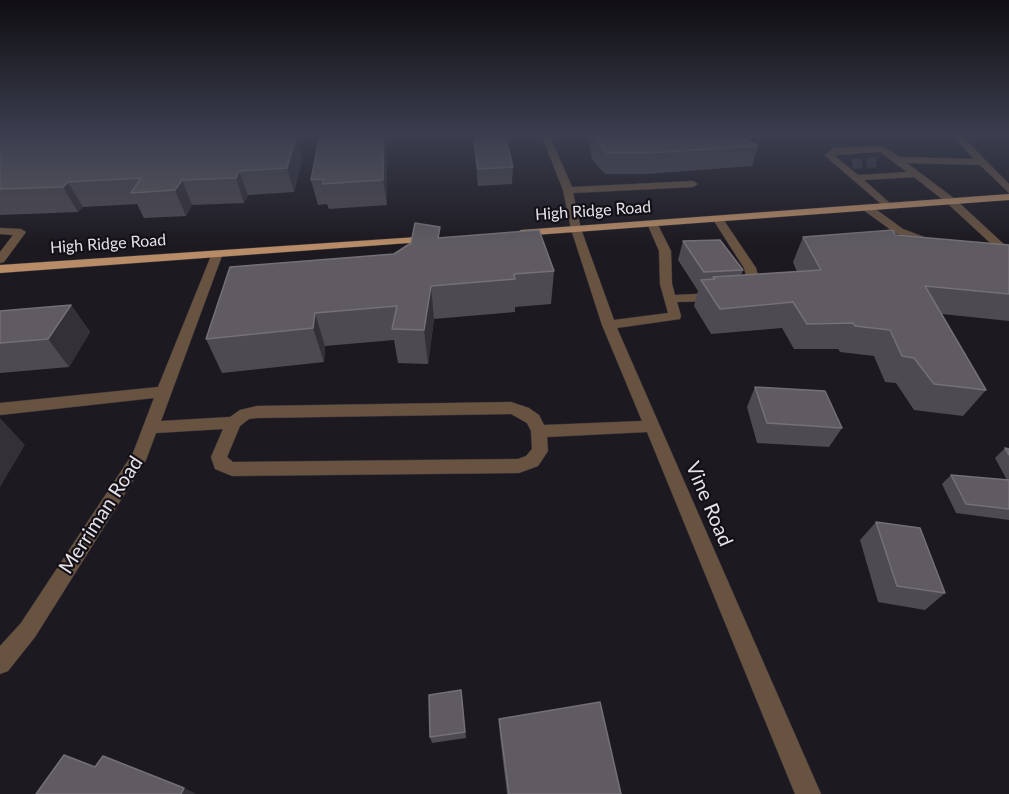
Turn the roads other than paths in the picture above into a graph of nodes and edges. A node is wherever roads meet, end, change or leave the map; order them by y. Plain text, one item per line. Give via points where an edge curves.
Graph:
1 (560, 171) edge
2 (848, 171) edge
3 (912, 171) edge
4 (990, 171) edge
5 (916, 174) junction
6 (856, 178) junction
7 (693, 184) dead end
8 (568, 190) junction
9 (1009, 190) edge
10 (1009, 197) edge
11 (951, 201) junction
12 (886, 206) junction
13 (866, 207) junction
14 (717, 218) junction
15 (652, 223) junction
16 (576, 229) junction
17 (0, 231) edge
18 (509, 233) edge
19 (442, 238) edge
20 (941, 246) edge
21 (983, 248) edge
22 (1007, 250) edge
23 (217, 253) junction
24 (0, 260) edge
25 (0, 269) edge
26 (747, 294) edge
27 (727, 296) edge
28 (671, 299) junction
29 (609, 326) junction
30 (163, 392) junction
31 (0, 409) edge
32 (234, 423) junction
33 (652, 426) junction
34 (151, 427) junction
35 (538, 431) junction
36 (0, 663) edge
37 (808, 794) edge

1 - 8 street, Vine Road
2 - 6 street
3 - 5 street
4 - 9 street
5 - 6 street
5 - 11 street
6 - 12 street
7 - 8 street
8 - 16 street, Vine Road
10 - 11 main road, High Ridge Road
11 - 12 main road, High Ridge Road
11 - 22 street
12 - 13 main road, High Ridge Road
13 - 14 main road, High Ridge Road
13 - 20 street via 898,231
14 - 15 main road, High Ridge Road
14 - 26 street via 734,252 750,268 757,293
15 - 16 main road, High Ridge Road
15 - 28 street via 671,255 666,284
16 - 18 main road, High Ridge Road
16 - 29 street, Vine Road
17 - 24 street via 21,232
19 - 23 main road, High Ridge Road
21 - 22 street
23 - 25 main road, High Ridge Road
23 - 30 street, Merriman Road
27 - 28 street
28 - 29 street via 675,316
29 - 33 street, Vine Road
30 - 31 street
30 - 34 street, Merriman Road
32 - 34 street
32 - 35 street via 245,414 256,412 511,408 533,419
32 - 35 street via 219,457 221,464 232,469 519,466 532,461 540,451
33 - 35 street
33 - 37 street, Vine Road
34 - 36 street, Merriman Road via 140,455 28,630

